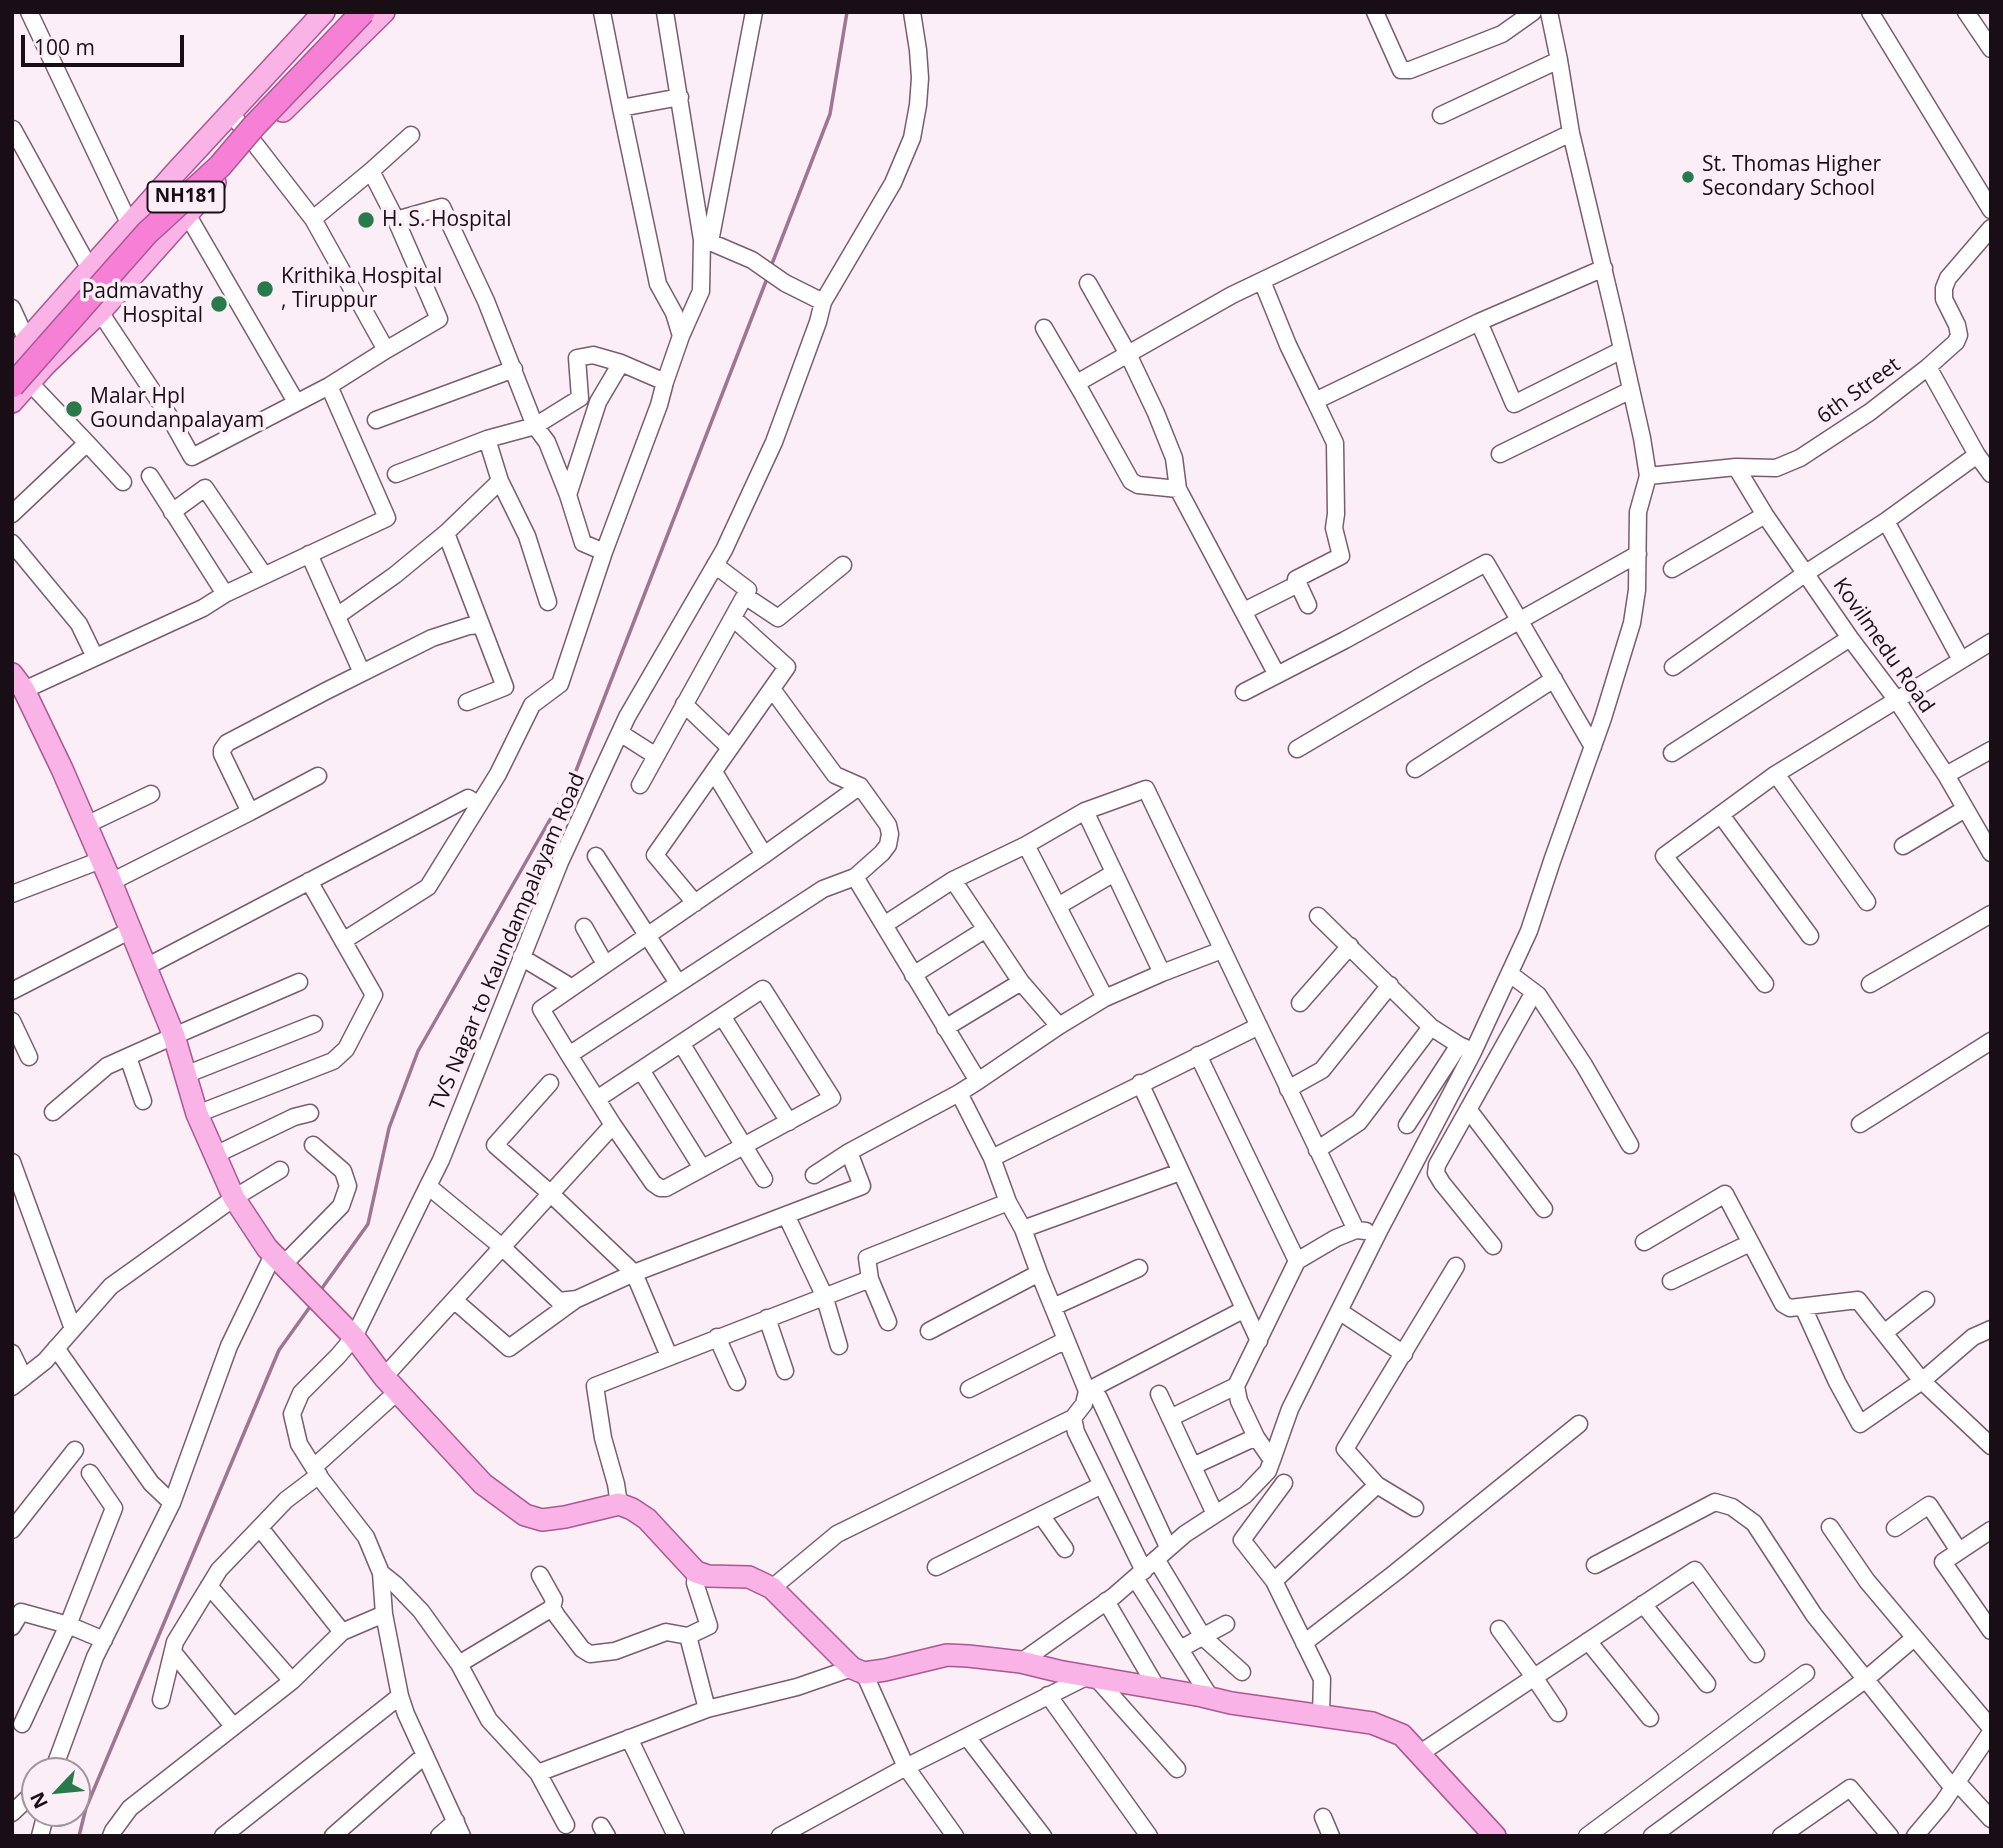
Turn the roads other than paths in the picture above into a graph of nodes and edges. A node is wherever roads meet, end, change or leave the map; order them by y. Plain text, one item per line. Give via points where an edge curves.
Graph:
1 (29, 12) edge
2 (324, 12) edge
3 (342, 12) edge
4 (363, 12) edge
5 (384, 12) edge
6 (602, 12) edge
7 (665, 12) edge
8 (754, 12) edge
9 (912, 12) edge
10 (1376, 12) edge
11 (1533, 12) edge
12 (1870, 12) edge
13 (1965, 12) edge
14 (1554, 14) edge
15 (1991, 49) edge
16 (1559, 60) junction
17 (680, 97) junction
18 (621, 108) junction
19 (231, 113) junction
20 (1441, 115) dead end
21 (13, 129) edge
22 (1571, 133) junction
23 (411, 135) dead end
24 (254, 140) junction
25 (371, 171) junction
26 (1991, 210) edge
27 (187, 214) junction
28 (313, 219) junction
29 (396, 220) junction
30 (130, 225) junction
31 (1991, 228) edge
32 (706, 241) junction
33 (1604, 268) junction
34 (91, 271) junction
35 (1262, 281) junction
36 (1088, 282) dead end
37 (823, 302) junction
38 (12, 308) edge
39 (100, 312) junction
40 (1479, 322) junction
41 (1044, 328) dead end
42 (681, 336) junction
43 (27, 341) junction
44 (386, 350) junction
45 (1622, 350) junction
46 (1128, 354) junction
47 (12, 357) edge
48 (621, 363) junction
49 (12, 368) edge
50 (1928, 368) junction
51 (514, 369) junction
52 (665, 382) junction
53 (1077, 383) junction
54 (21, 384) edge
55 (329, 386) junction
56 (1631, 390) junction
57 (1315, 401) junction
58 (12, 402) edge
59 (296, 402) junction
60 (376, 420) dead end
61 (535, 426) junction
62 (487, 439) junction
63 (87, 443) junction
64 (1500, 454) dead end
65 (1977, 455) junction
66 (1736, 467) junction
67 (396, 474) dead end
68 (1991, 474) edge
69 (1648, 476) junction
70 (150, 477) dead end
71 (500, 481) junction
72 (123, 482) dead end
73 (1178, 489) junction
74 (568, 495) junction
75 (172, 512) junction
76 (12, 514) edge
77 (1765, 515) junction
78 (1886, 521) junction
79 (446, 533) junction
80 (12, 543) edge
81 (604, 552) junction
82 (309, 554) junction
83 (1638, 554) junction
84 (716, 565) junction
85 (843, 565) dead end
86 (1672, 569) dead end
87 (1806, 573) junction
88 (264, 575) junction
89 (1298, 584) junction
90 (225, 594) junction
91 (745, 596) junction
92 (548, 602) dead end
93 (1308, 605) dead end
94 (1244, 611) junction
95 (337, 616) junction
96 (733, 618) junction
97 (1519, 622) junction
98 (480, 625) junction
99 (1850, 638) junction
100 (1991, 642) edge
101 (95, 657) junction
102 (1961, 660) junction
103 (1673, 667) dead end
104 (362, 673) junction
105 (1277, 675) junction
106 (1554, 679) junction
107 (18, 682) edge
108 (772, 689) junction
109 (1244, 692) dead end
110 (1896, 699) junction
111 (467, 702) dead end
112 (684, 704) junction
113 (620, 733) junction
114 (1593, 747) junction
115 (730, 748) junction
116 (1297, 749) dead end
117 (1991, 750) edge
118 (1672, 753) dead end
119 (656, 756) junction
120 (1415, 769) dead end
121 (714, 772) junction
122 (1776, 774) junction
123 (1946, 775) junction
124 (318, 776) dead end
125 (640, 785) dead end
126 (860, 786) junction
127 (151, 794) dead end
128 (479, 805) junction
129 (1965, 809) junction
130 (1085, 811) junction
131 (250, 812) junction
132 (1721, 815) junction
133 (86, 825) junction
134 (1989, 844) edge
135 (1026, 845) junction
136 (1903, 846) dead end
137 (764, 855) junction
138 (596, 856) dead end
139 (101, 860) junction
140 (1114, 873) junction
141 (855, 877) junction
142 (953, 880) junction
143 (309, 881) junction
144 (111, 882) junction
145 (12, 894) edge
146 (1867, 902) dead end
147 (695, 903) junction
148 (1058, 906) junction
149 (1991, 914) edge
150 (1318, 916) dead end
151 (884, 925) junction
152 (584, 927) dead end
153 (986, 929) junction
154 (131, 930) junction
155 (647, 936) junction
156 (1810, 936) dead end
157 (343, 940) junction
158 (1350, 946) junction
159 (1223, 950) junction
160 (521, 957) junction
161 (605, 964) junction
162 (145, 967) junction
163 (1162, 973) junction
164 (1510, 974) junction
165 (913, 975) junction
166 (299, 982) dead end
167 (1021, 982) junction
168 (678, 983) junction
169 (1765, 984) dead end
170 (1870, 984) dead end
171 (1390, 985) junction
172 (571, 987) junction
173 (12, 991) edge
174 (1534, 992) junction
175 (1105, 998) junction
176 (1300, 1003) dead end
177 (722, 1016) junction
178 (12, 1021) edge
179 (314, 1024) dead end
180 (1059, 1026) junction
181 (1259, 1026) junction
182 (1432, 1027) junction
183 (945, 1028) junction
184 (173, 1036) junction
185 (1991, 1041) edge
186 (681, 1043) junction
187 (1466, 1049) junction
188 (569, 1055) junction
189 (1198, 1055) junction
190 (29, 1057) dead end
191 (128, 1057) junction
192 (641, 1070) junction
193 (185, 1075) junction
194 (978, 1082) junction
195 (550, 1083) dead end
196 (1140, 1083) junction
197 (1288, 1089) junction
198 (959, 1093) junction
199 (597, 1099) junction
200 (143, 1101) dead end
201 (1468, 1109) junction
202 (53, 1112) dead end
203 (310, 1113) dead end
204 (197, 1114) junction
205 (789, 1122) junction
206 (1860, 1124) dead end
207 (613, 1125) junction
208 (1408, 1125) dead end
209 (313, 1145) dead end
210 (1630, 1145) dead end
211 (744, 1146) junction
212 (1317, 1150) junction
213 (849, 1152) junction
214 (215, 1155) junction
215 (992, 1158) junction
216 (12, 1162) edge
217 (702, 1168) junction
218 (280, 1170) dead end
219 (1180, 1172) junction
220 (814, 1175) dead end
221 (764, 1179) dead end
222 (428, 1186) junction
223 (550, 1193) junction
224 (234, 1198) junction
225 (1009, 1202) junction
226 (1544, 1209) dead end
227 (786, 1215) junction
228 (1023, 1230) junction
229 (1356, 1230) junction
230 (1379, 1231) junction
231 (1644, 1242) dead end
232 (1749, 1243) junction
233 (1493, 1246) dead end
234 (502, 1247) junction
235 (1297, 1261) junction
236 (283, 1265) junction
237 (1456, 1266) dead end
238 (1139, 1268) dead end
239 (634, 1273) junction
240 (1039, 1273) junction
241 (870, 1279) junction
242 (1671, 1281) dead end
243 (824, 1295) junction
244 (577, 1299) junction
245 (454, 1300) junction
246 (1926, 1300) dead end
247 (1053, 1307) junction
248 (1803, 1307) junction
249 (1243, 1310) junction
250 (1339, 1311) junction
251 (767, 1318) junction
252 (888, 1322) dead end
253 (72, 1329) junction
254 (1991, 1329) edge
255 (347, 1330) junction
256 (929, 1331) dead end
257 (1884, 1333) junction
258 (718, 1337) junction
259 (1066, 1340) junction
260 (1259, 1340) junction
261 (839, 1346) dead end
262 (56, 1348) junction
263 (12, 1353) edge
264 (1405, 1354) junction
265 (669, 1356) junction
266 (785, 1371) dead end
267 (1922, 1381) junction
268 (18, 1382) edge
269 (737, 1382) dead end
270 (391, 1384) junction
271 (1236, 1386) junction
272 (969, 1389) dead end
273 (1087, 1391) junction
274 (1159, 1394) dead end
275 (1073, 1418) junction
276 (1170, 1418) junction
277 (1579, 1424) dead end
278 (1256, 1437) junction
279 (1991, 1446) edge
280 (75, 1450) dead end
281 (1272, 1460) junction
282 (1193, 1466) junction
283 (316, 1471) junction
284 (90, 1473) dead end
285 (1284, 1483) dead end
286 (1102, 1485) junction
287 (1377, 1485) junction
288 (172, 1503) junction
289 (619, 1504) junction
290 (1415, 1508) dead end
291 (1215, 1514) junction
292 (1041, 1515) junction
293 (1830, 1527) dead end
294 (260, 1528) junction
295 (1895, 1528) dead end
296 (12, 1530) edge
297 (1991, 1530) edge
298 (1168, 1547) junction
299 (1065, 1549) dead end
300 (1959, 1551) junction
301 (1595, 1565) dead end
302 (936, 1567) dead end
303 (1145, 1569) junction
304 (696, 1572) junction
305 (380, 1573) junction
306 (540, 1575) dead end
307 (1274, 1581) junction
308 (209, 1586) junction
309 (772, 1588) junction
310 (1106, 1601) junction
311 (1643, 1604) junction
312 (552, 1608) junction
313 (384, 1614) junction
314 (68, 1625) junction
315 (1226, 1625) dead end
316 (12, 1627) edge
317 (1499, 1629) dead end
318 (1991, 1631) edge
319 (342, 1632) junction
320 (688, 1636) junction
321 (1203, 1637) junction
322 (1914, 1638) junction
323 (104, 1640) junction
324 (1588, 1641) junction
325 (1304, 1643) junction
326 (1180, 1649) junction
327 (173, 1652) junction
328 (1756, 1654) dead end
329 (1021, 1662) junction
330 (458, 1664) junction
331 (858, 1671) junction
332 (1242, 1672) dead end
333 (1806, 1674) dead end
334 (1534, 1677) junction
335 (1091, 1678) junction
336 (1866, 1679) junction
337 (292, 1681) junction
338 (1707, 1684) dead end
339 (1157, 1688) junction
340 (1048, 1695) junction
341 (400, 1696) junction
342 (1210, 1698) junction
343 (161, 1700) dead end
344 (707, 1709) junction
345 (1558, 1713) dead end
346 (1321, 1715) junction
347 (1650, 1718) dead end
348 (22, 1724) dead end
349 (233, 1726) junction
350 (1991, 1730) edge
351 (967, 1737) junction
352 (629, 1738) junction
353 (1419, 1754) junction
354 (1985, 1754) edge
355 (425, 1755) junction
356 (58, 1757) edge
357 (906, 1767) junction
358 (1177, 1769) dead end
359 (538, 1773) junction
360 (1955, 1785) junction
361 (1323, 1817) dead end
362 (1991, 1819) edge
363 (566, 1825) dead end
364 (459, 1828) edge
365 (1799, 1830) edge
366 (111, 1836) edge
367 (223, 1836) edge
368 (333, 1836) edge
369 (439, 1836) edge
370 (676, 1836) edge
371 (780, 1836) edge
372 (955, 1836) edge
373 (1043, 1836) edge
374 (1149, 1836) edge
375 (1331, 1836) edge
376 (1495, 1836) edge
377 (1587, 1836) edge
378 (1652, 1836) edge
379 (1781, 1836) edge
380 (1890, 1836) edge
381 (1915, 1836) edge

1 - 30 street
2 - 19 main road
3 - 49 highway, NH181
4 - 54 highway, NH181, bridge via 219,166 147,233
5 - 24 main road
6 - 18 street
7 - 17 street
8 - 32 street
9 - 37 street, TVS Nagar to Kaundampalayam Road via 920,78 912,138 893,183
10 - 11 street via 1401,70 1410,70 1502,34
12 - 26 street
13 - 15 street
14 - 16 street
16 - 20 street
16 - 22 street
17 - 18 street
17 - 32 street
18 - 42 street via 658,284
19 - 24 street
19 - 30 main road
21 - 34 street
22 - 33 street
22 - 35 street
23 - 25 street
24 - 27 main road
24 - 28 street
25 - 28 street
25 - 29 street
27 - 39 main road
27 - 59 street
28 - 44 street
29 - 44 street via 439,319
29 - 51 street via 442,207
30 - 34 main road
31 - 50 street, 6th Street via 1948,278 1944,299 1959,335
32 - 37 street via 752,260
32 - 42 street via 701,291
33 - 40 street
33 - 45 street
34 - 43 main road
35 - 46 street
35 - 57 street
36 - 46 street
37 - 84 street, TVS Nagar to Kaundampalayam Road via 774,442
38 - 43 street
39 - 54 main road
39 - 59 street via 192,457
40 - 45 street via 1514,404
40 - 57 street
41 - 53 street
42 - 52 street
43 - 47 main road
44 - 55 street
45 - 56 street
46 - 53 street
46 - 73 street via 1174,458
48 - 52 street
48 - 61 street via 593,355 577,358 580,398
48 - 74 street via 597,402
50 - 65 street
50 - 66 street, 6th Street via 1800,458 1776,468
51 - 60 street
51 - 61 street
52 - 81 street
53 - 73 street via 1131,481
54 - 58 main road
54 - 63 street
55 - 59 street
55 - 82 street via 387,518
56 - 64 street
56 - 69 street
57 - 89 street via 1335,443 1334,528 1341,556 1296,579
61 - 62 street
61 - 74 street via 547,442
62 - 67 street
62 - 71 street
63 - 72 street
63 - 76 street
65 - 68 street
65 - 78 street
66 - 69 street, 6th Street
66 - 77 street, Kovilmedu Road
69 - 83 street via 1638,512
70 - 75 street
71 - 79 street
71 - 92 street via 527,536
73 - 94 street
74 - 81 street via 583,543
75 - 88 street via 205,488
75 - 90 street
77 - 86 street
77 - 87 street, Kovilmedu Road
78 - 87 street
78 - 102 street
79 - 95 street
79 - 98 street
80 - 101 street via 79,624
81 - 128 street via 560,684 532,705
82 - 88 street
82 - 95 street
83 - 97 street
83 - 114 street via 1632,623
84 - 91 street via 748,590
84 - 113 street, TVS Nagar to Kaundampalayam Road
85 - 91 street via 778,618
87 - 99 street, Kovilmedu Road
87 - 103 street
88 - 90 street
89 - 93 street
89 - 94 street
90 - 101 street
91 - 96 street
94 - 105 street
95 - 104 street
96 - 108 street via 787,667
96 - 112 street
97 - 105 street via 1486,563
97 - 106 street
97 - 116 street
98 - 104 street via 432,639
98 - 111 street via 505,687
99 - 110 street, Kovilmedu Road
99 - 118 street
100 - 102 street
101 - 107 street
102 - 110 street
104 - 131 street via 223,746 222,754
105 - 109 street
106 - 114 street
106 - 120 street
107 - 133 main road
108 - 115 street
108 - 126 street via 835,775
110 - 122 street
110 - 123 street, Kovilmedu Road
112 - 115 street
112 - 119 street
113 - 119 street
113 - 160 street, TVS Nagar to Kaundampalayam Road
114 - 164 street
115 - 121 street
117 - 123 street
119 - 125 street
121 - 137 street
121 - 147 street via 655,855
122 - 132 street
122 - 146 street
123 - 129 street, Kovilmedu Road
124 - 131 street
126 - 137 street
126 - 141 street via 890,834 882,853
127 - 133 street
128 - 143 street via 468,798
128 - 157 street via 428,887
129 - 134 street, Kovilmedu Road
129 - 136 street
130 - 135 street
130 - 140 street
130 - 159 street via 1146,789
131 - 144 street
132 - 156 street
132 - 169 street via 1664,856
133 - 139 main road
135 - 142 street
135 - 148 street
137 - 147 street
138 - 155 street
139 - 144 main road
139 - 145 street
140 - 148 street
140 - 163 street
141 - 151 street
141 - 168 street via 823,889
142 - 151 street
142 - 153 street
143 - 157 street
143 - 162 street
144 - 154 main road
147 - 155 street
148 - 175 street
149 - 170 street
150 - 158 street
151 - 165 street
152 - 161 street
153 - 165 street
153 - 167 street
154 - 162 main road
154 - 173 street
155 - 161 street
155 - 168 street
157 - 204 street via 374,995 346,1049 333,1061
158 - 171 street
158 - 176 street
159 - 163 street
159 - 181 street
160 - 172 street
160 - 222 street, TVS Nagar to Kaundampalayam Road
161 - 172 street
162 - 184 main road
163 - 175 street
164 - 174 street
164 - 187 street
165 - 183 street
166 - 184 street
167 - 180 street
167 - 183 street
168 - 188 street
171 - 182 street
171 - 197 street via 1322,1070
172 - 188 street via 541,1009
174 - 201 street
174 - 210 street via 1584,1065
175 - 180 street
177 - 186 street
177 - 205 street
177 - 205 street via 763,989 832,1098
178 - 190 street
179 - 193 street
180 - 194 street
181 - 189 street
181 - 197 street
182 - 187 street
182 - 212 street via 1359,1122
183 - 194 street
184 - 191 street
184 - 193 main road
185 - 206 street
186 - 192 street
186 - 211 street
187 - 208 street
187 - 230 street
188 - 199 street
189 - 196 street
189 - 235 street
191 - 200 street
191 - 202 street via 107,1066
192 - 199 street
192 - 217 street
193 - 204 main road
194 - 198 street
195 - 223 street via 495,1146
196 - 215 street
196 - 219 street
197 - 212 street
198 - 213 street
198 - 215 street
199 - 207 street
201 - 226 street
201 - 233 street via 1436,1173
203 - 214 street
204 - 214 main road
205 - 211 street
207 - 217 street via 660,1188
207 - 223 street
209 - 236 street via 343,1171 348,1186 341,1206
211 - 217 street
211 - 221 street
212 - 229 street
213 - 220 street
213 - 227 street via 862,1186
214 - 224 main road
215 - 225 street
216 - 253 street
218 - 224 street
219 - 228 street
219 - 249 street
222 - 234 street
222 - 255 street, TVS Nagar to Kaundampalayam Road
223 - 234 street
223 - 239 street
224 - 236 main road
224 - 253 street via 111,1286
225 - 228 street
225 - 241 street via 867,1258
227 - 239 street
227 - 243 street
228 - 240 street
229 - 230 street
229 - 235 street
230 - 250 street
231 - 232 street via 1725,1194
232 - 242 street
232 - 248 street via 1783,1304
234 - 244 street via 559,1301
234 - 245 street
235 - 260 street
236 - 255 main road
236 - 288 street via 229,1346
237 - 264 street
238 - 247 street
239 - 244 street
239 - 265 street
240 - 247 street
240 - 256 street
241 - 243 street
241 - 252 street
243 - 251 street
243 - 261 street
244 - 245 street via 509,1348
245 - 270 street
246 - 257 street
247 - 259 street
248 - 257 street via 1857,1300
248 - 267 street via 1860,1424
249 - 260 street
249 - 273 street
250 - 264 street
250 - 281 street via 1290,1409
251 - 258 street
251 - 266 street
253 - 262 street
254 - 267 street via 1973,1337
255 - 270 main road
255 - 283 street, TVS Nagar to Kaundampalayam Road via 338,1356 301,1393 292,1414 299,1444
257 - 267 street
258 - 265 street
258 - 269 street
259 - 272 street
259 - 273 street
260 - 271 street
262 - 268 street
262 - 288 street via 151,1483
263 - 268 street
264 - 287 street via 1345,1449
265 - 289 street via 595,1386
267 - 279 street
270 - 283 street
270 - 289 main road via 483,1484 525,1515 554,1519
271 - 276 street
271 - 278 street
273 - 275 street
273 - 298 street via 1099,1398
274 - 276 street
275 - 286 street
275 - 309 street via 837,1534
276 - 282 street
277 - 325 street
278 - 281 street
278 - 282 street
280 - 296 street
281 - 291 street via 1257,1484
282 - 291 street
283 - 294 street
283 - 305 street, TVS Nagar to Kaundampalayam Road via 366,1537
284 - 314 street via 114,1507
285 - 307 street via 1242,1540
286 - 292 street
286 - 303 street
287 - 290 street
287 - 307 street
288 - 323 street
289 - 304 main road via 647,1519
291 - 298 street
292 - 299 street
292 - 302 street
293 - 322 street
294 - 308 street
294 - 319 street
295 - 300 street via 1929,1505
297 - 300 street
298 - 303 street
300 - 318 street via 1943,1562
301 - 336 street via 1715,1502 1732,1507 1754,1522 1814,1615
303 - 310 street
303 - 321 street
303 - 326 street
304 - 309 main road via 748,1577
304 - 320 street via 695,1583 709,1626
305 - 313 street, TVS Nagar to Kaundampalayam Road
305 - 330 street via 421,1611
306 - 312 street via 554,1600
307 - 325 street
308 - 327 street
308 - 337 street
309 - 331 main road
310 - 329 street
310 - 339 street
311 - 324 street
311 - 328 street via 1695,1570
311 - 338 street
312 - 320 street via 590,1654 666,1632
312 - 330 street
313 - 319 street
313 - 341 street, TVS Nagar to Kaundampalayam Road
314 - 316 street via 21,1612
314 - 323 street
314 - 348 street
315 - 321 street
317 - 334 street
319 - 337 street
320 - 344 street
321 - 326 street
321 - 332 street
322 - 336 street
322 - 350 street
323 - 356 street
324 - 334 street
324 - 347 street
325 - 346 street via 1322,1679
326 - 342 street
327 - 343 street
327 - 349 street
329 - 331 main road via 947,1655 885,1670
329 - 335 main road
330 - 359 street via 489,1720
331 - 344 street
331 - 357 street
333 - 377 street
334 - 345 street
334 - 353 street
335 - 339 main road
335 - 340 street
335 - 358 street
336 - 360 street
336 - 378 street
337 - 349 street
339 - 342 main road
340 - 351 street
340 - 374 street
341 - 355 street, TVS Nagar to Kaundampalayam Road
341 - 367 street
342 - 346 main road
344 - 352 street
346 - 353 main road via 1372,1723 1402,1735
349 - 366 street via 130,1808
350 - 354 street
351 - 357 street
351 - 373 street
352 - 359 street
352 - 370 street
353 - 376 main road
354 - 360 street
355 - 364 street, TVS Nagar to Kaundampalayam Road
355 - 368 street
357 - 371 street
357 - 372 street
359 - 363 street
360 - 362 street
360 - 381 street
361 - 375 street
364 - 369 street
365 - 379 street
365 - 380 street via 1850,1788

